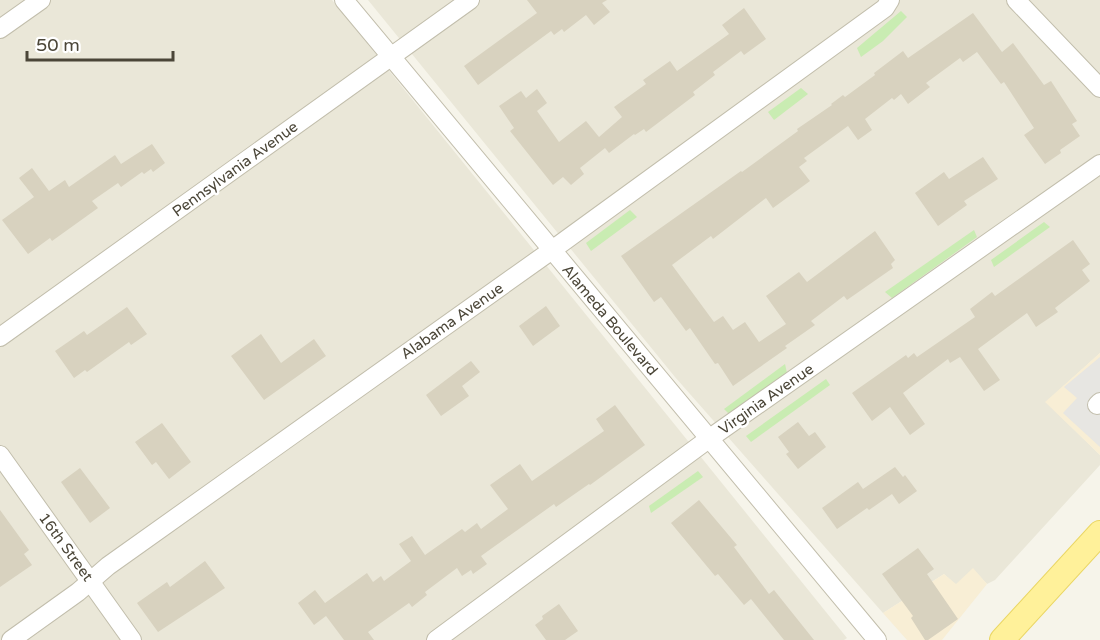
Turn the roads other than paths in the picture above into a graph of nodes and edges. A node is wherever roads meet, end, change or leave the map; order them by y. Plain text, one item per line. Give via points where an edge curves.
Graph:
1 (41, 0) edge
2 (344, 0) edge
3 (470, 0) edge
4 (890, 0) edge
5 (1016, 0) edge
6 (0, 29) edge
7 (392, 57) junction
8 (1100, 88) edge
9 (1100, 164) edge
10 (552, 250) junction
11 (0, 336) edge
12 (710, 438) junction
13 (0, 455) edge
14 (1100, 532) edge
15 (91, 581) junction
16 (11, 640) edge
17 (132, 640) edge
18 (436, 640) edge
19 (877, 640) edge
20 (1002, 640) edge

1 - 6 street
2 - 7 street, Alameda Boulevard
3 - 7 street, Pennsylvania Avenue
4 - 10 street, Alabama Avenue via 885,8
5 - 8 street
7 - 10 street, Alameda Boulevard
7 - 11 street, Pennsylvania Avenue
9 - 12 street, Virginia Avenue
10 - 12 street, Alameda Boulevard
10 - 15 street, Alabama Avenue
12 - 18 street, Virginia Avenue
12 - 19 street, Alameda Boulevard
13 - 15 street, 16th Street
14 - 20 main road
15 - 16 street, Alabama Avenue
15 - 17 street, 16th Street

